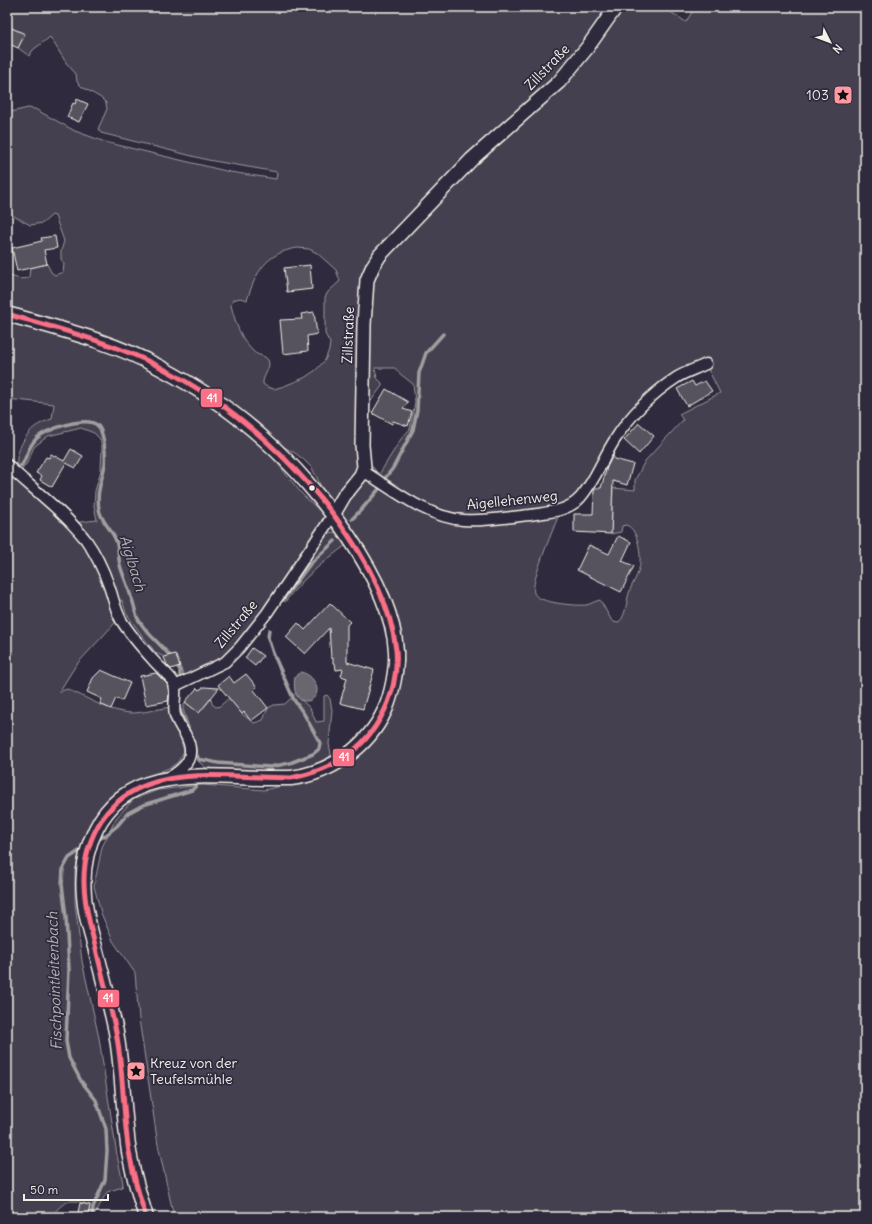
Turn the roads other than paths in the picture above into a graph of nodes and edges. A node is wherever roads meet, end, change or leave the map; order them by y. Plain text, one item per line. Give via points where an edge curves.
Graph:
1 (616, 7) edge
2 (7, 314) edge
3 (706, 364) dead end
4 (7, 465) edge
5 (363, 471) junction
6 (333, 514) junction
7 (178, 684) junction
8 (189, 760) junction
9 (206, 777) junction
10 (167, 779) junction
11 (146, 1217) edge

1 - 5 street, Zillstraße via 559,82 472,159 372,266 367,280 363,330
2 - 6 main road via 126,351 188,383 265,440 292,466
3 - 5 street, Aigellehenweg via 665,386 638,411 616,438 591,484 573,505 566,509 493,519 453,518 416,504
4 - 7 street via 61,512 85,539 100,562 124,625 151,658
5 - 6 street, Zillstraße
6 - 7 street, Zillstraße via 267,613 240,647 225,662
6 - 9 main road via 371,575 390,618 396,649 396,669 386,707 376,727 361,745 336,763 308,774 290,778
7 - 8 street via 175,716 190,746
8 - 9 street via 192,770
8 - 10 street via 181,770
9 - 10 main road
10 - 11 main road via 147,784 122,798 97,826 86,858 83,893 86,914 110,1005 129,1150 136,1187

